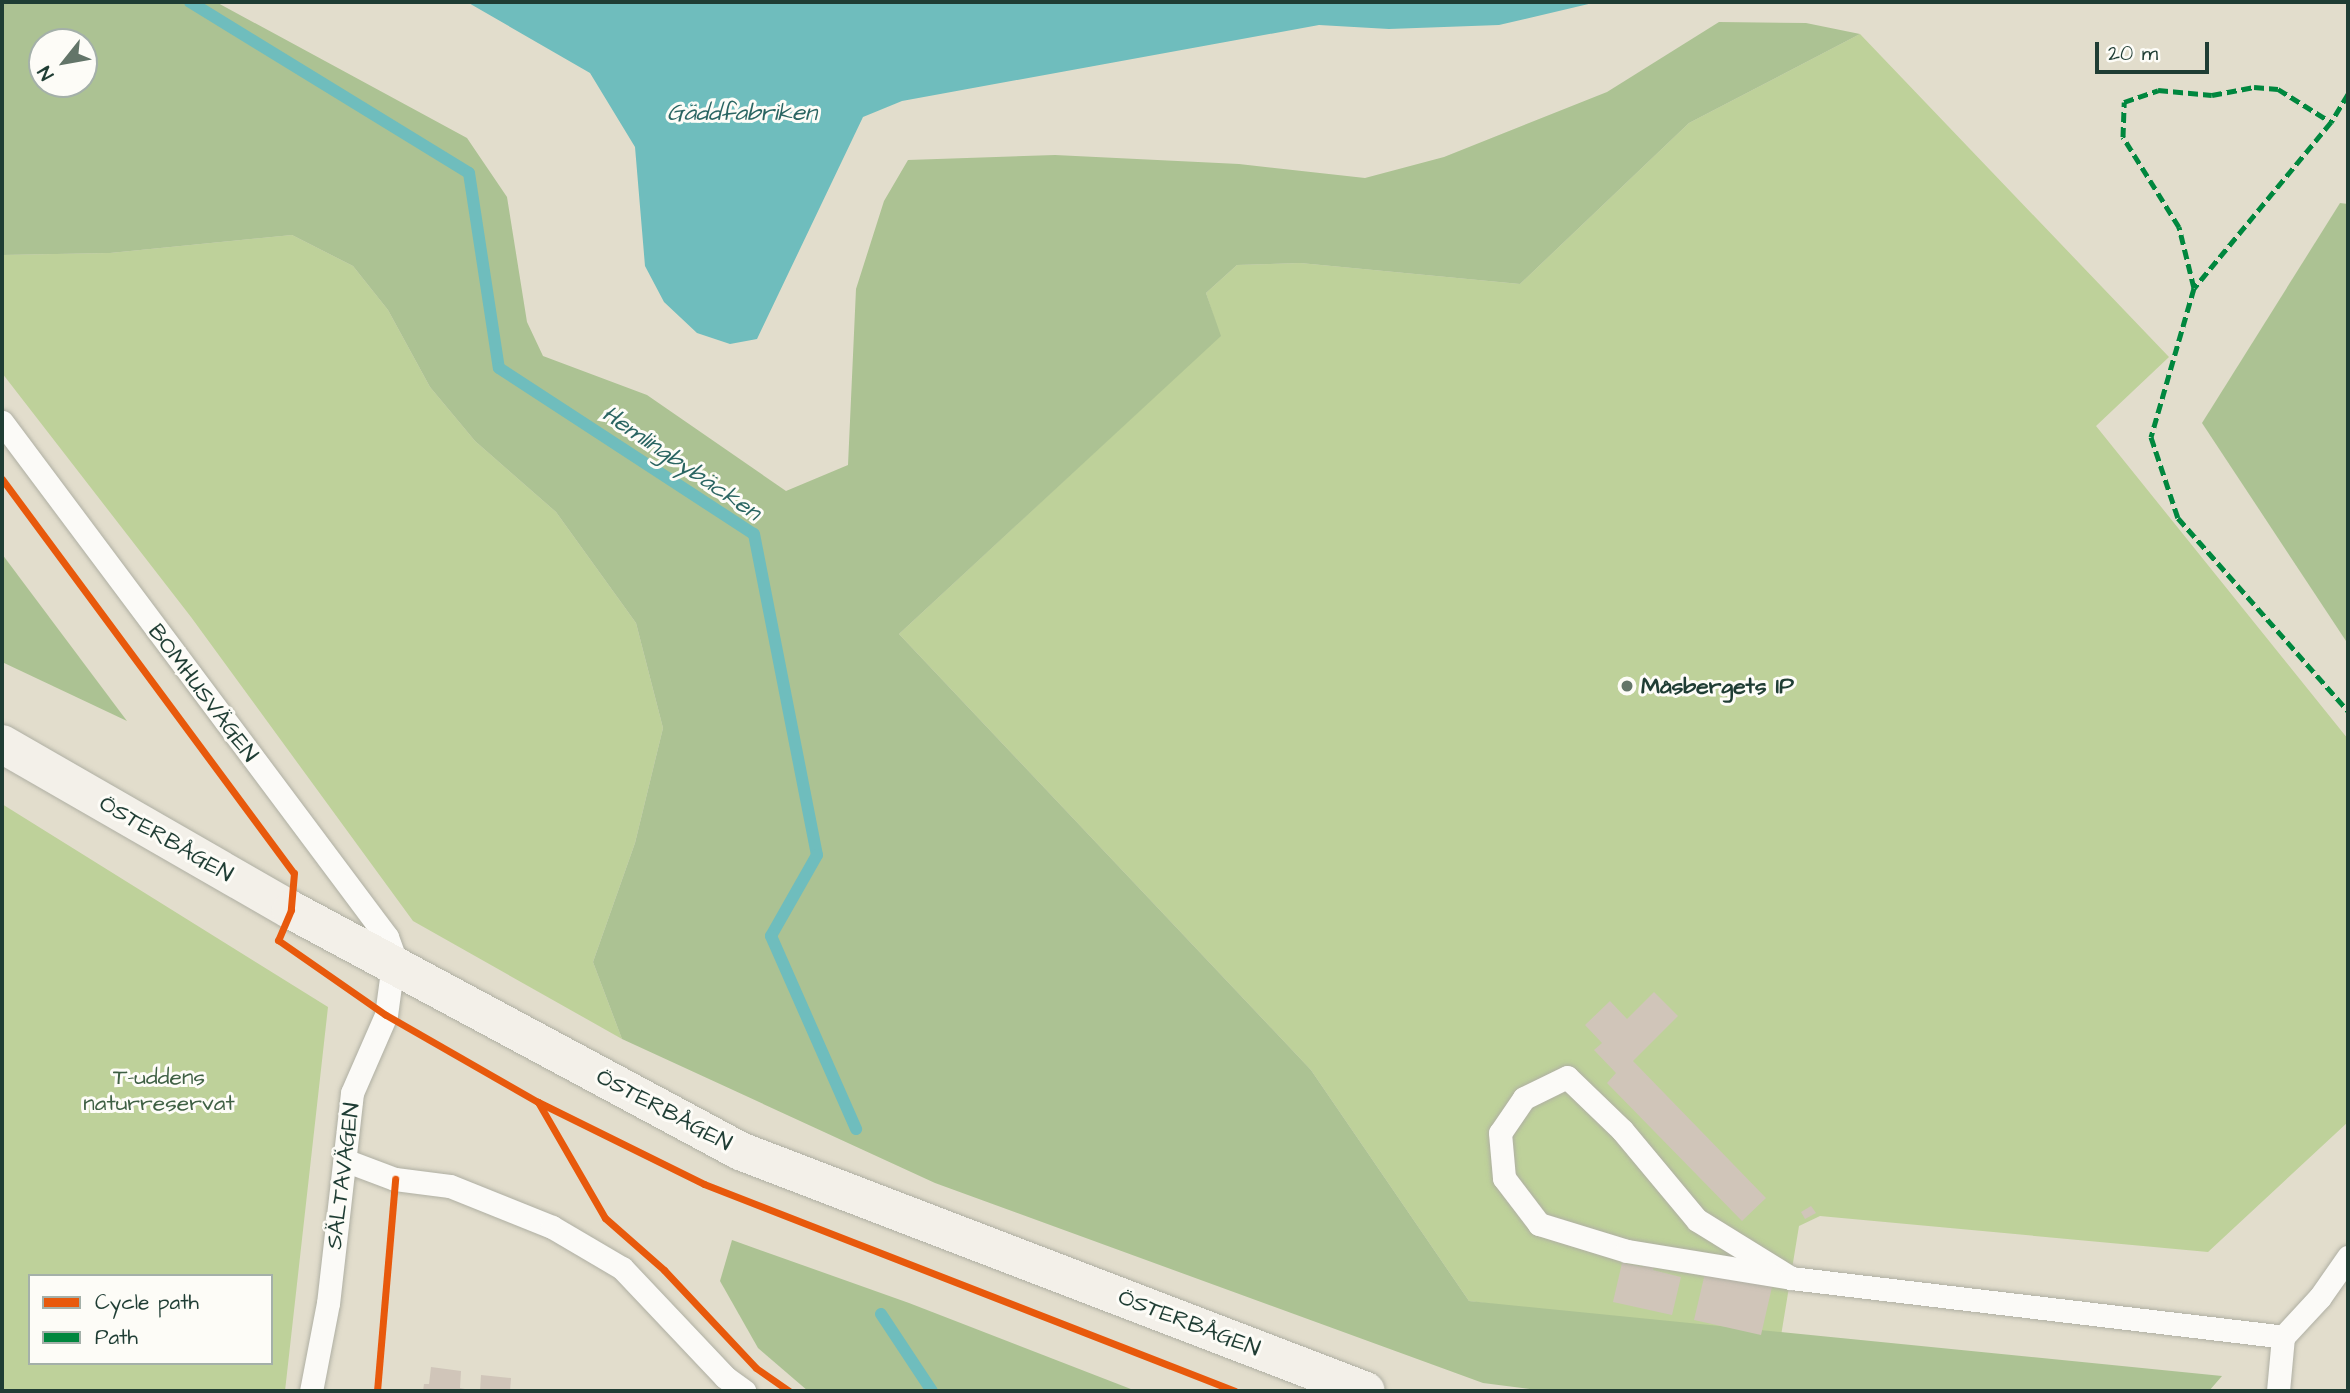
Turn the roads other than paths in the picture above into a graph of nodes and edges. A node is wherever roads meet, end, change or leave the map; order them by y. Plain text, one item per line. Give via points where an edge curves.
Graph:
1 (2, 422) edge
2 (2, 744) edge
3 (393, 966) junction
4 (347, 1161) junction
5 (2348, 1257) edge
6 (1791, 1278) junction
7 (2283, 1337) junction
8 (311, 1391) edge
9 (744, 1391) edge
10 (1366, 1391) edge
11 (2278, 1391) edge

1 - 3 lane, BOMHUSVÄGEN via 387,937
2 - 3 main road, ÖSTERBÅGEN
3 - 4 lane, SÄLTAVÄGEN via 386,1015 352,1093
3 - 10 main road, ÖSTERBÅGEN via 740,1151
4 - 8 lane, SÄLTAVÄGEN
4 - 9 lane via 395,1179 450,1186 564,1234 622,1268 725,1377
5 - 7 lane
6 - 6 lane via 1627,1251 1539,1224 1504,1178 1500,1133 1524,1098 1567,1076 1622,1130 1697,1220
6 - 7 lane
7 - 11 lane

